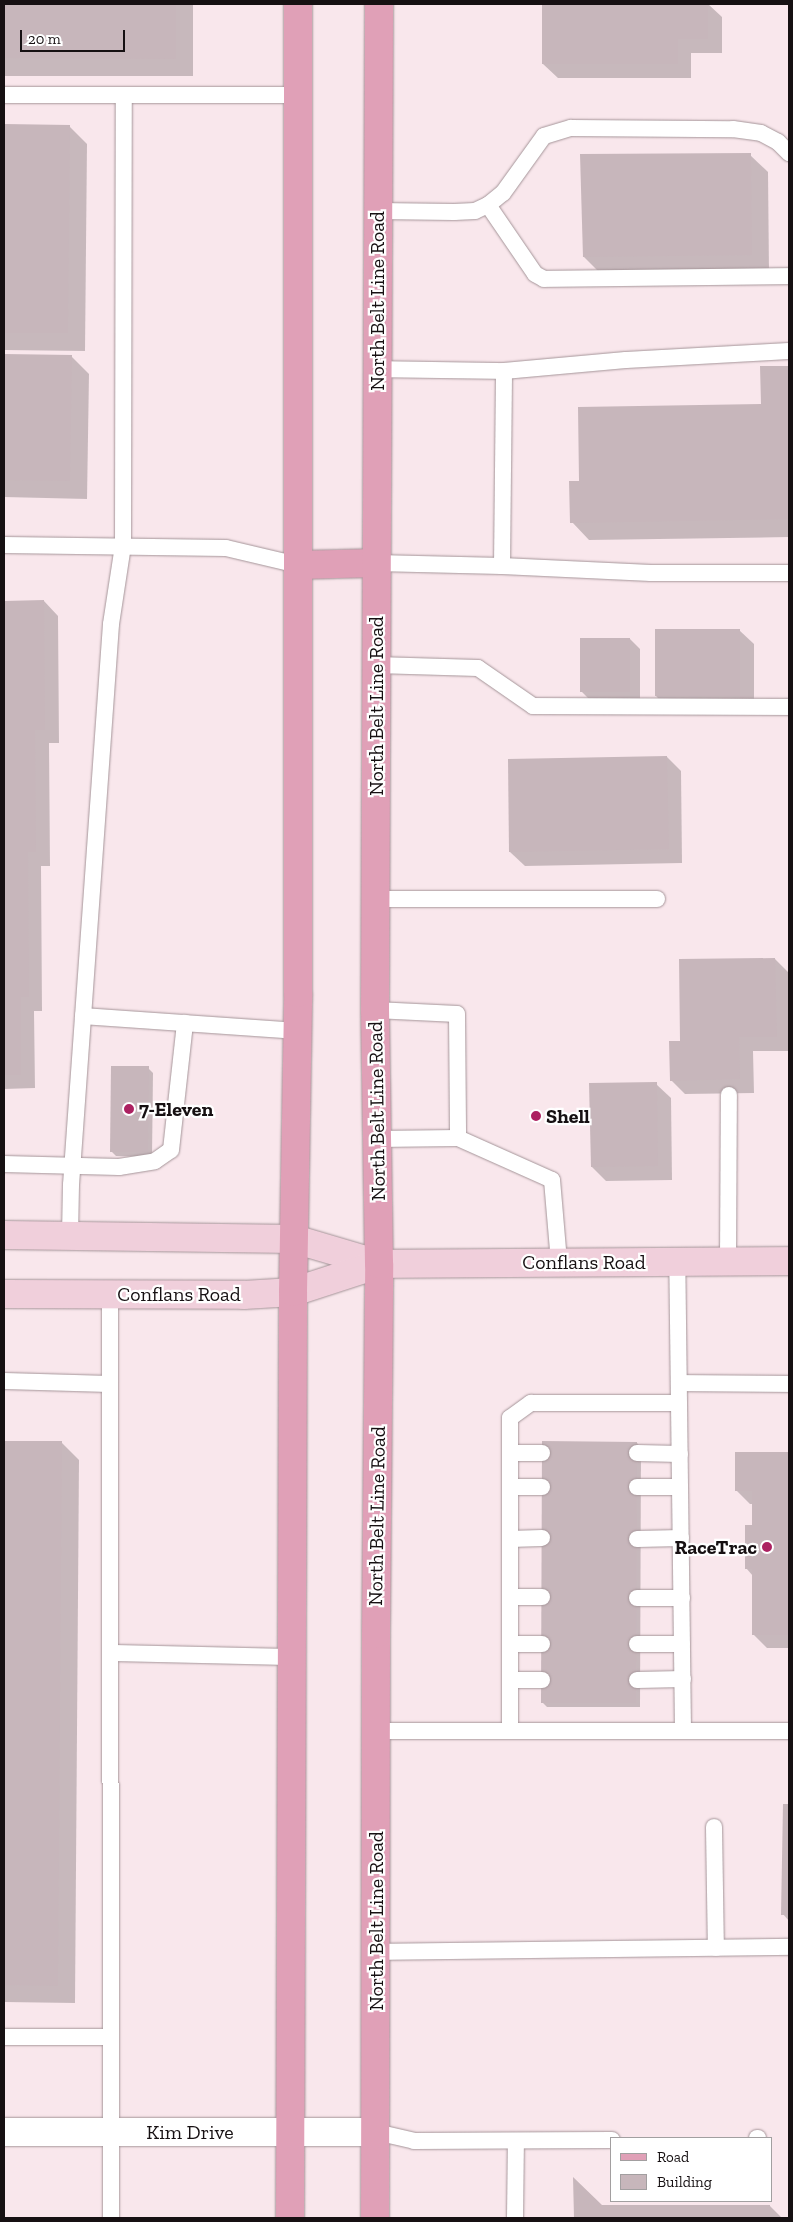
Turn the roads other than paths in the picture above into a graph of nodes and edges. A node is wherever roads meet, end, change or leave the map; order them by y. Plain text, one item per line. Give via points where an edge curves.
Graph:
1 (298, 4) edge
2 (379, 4) edge
3 (4, 95) edge
4 (124, 95) junction
5 (298, 95) junction
6 (789, 153) edge
7 (488, 205) junction
8 (378, 211) junction
9 (789, 276) edge
10 (789, 351) edge
11 (377, 369) junction
12 (504, 371) junction
13 (4, 545) edge
14 (123, 546) junction
15 (376, 563) junction
16 (298, 565) junction
17 (502, 566) junction
18 (789, 573) edge
19 (376, 665) junction
20 (789, 707) edge
21 (375, 899) junction
22 (657, 899) dead end
23 (375, 1010) junction
24 (83, 1016) junction
25 (185, 1023) junction
26 (297, 1031) junction
27 (729, 1095) dead end
28 (458, 1138) junction
29 (377, 1139) junction
30 (4, 1164) edge
31 (72, 1165) junction
32 (4, 1235) edge
33 (70, 1236) junction
34 (294, 1239) junction
35 (677, 1261) junction
36 (728, 1261) junction
37 (789, 1261) edge
38 (558, 1262) junction
39 (379, 1264) junction
40 (293, 1292) junction
41 (4, 1294) edge
42 (110, 1294) junction
43 (4, 1381) edge
44 (678, 1383) junction
45 (110, 1384) junction
46 (789, 1384) edge
47 (678, 1403) junction
48 (510, 1453) junction
49 (542, 1453) dead end
50 (637, 1453) dead end
51 (680, 1454) junction
52 (510, 1487) junction
53 (542, 1487) dead end
54 (637, 1487) dead end
55 (680, 1487) junction
56 (542, 1538) dead end
57 (680, 1538) junction
58 (510, 1539) junction
59 (637, 1539) dead end
60 (510, 1597) junction
61 (542, 1597) dead end
62 (637, 1598) dead end
63 (682, 1598) junction
64 (510, 1644) junction
65 (542, 1644) dead end
66 (637, 1644) dead end
67 (682, 1644) junction
68 (110, 1653) junction
69 (292, 1657) junction
70 (682, 1679) junction
71 (510, 1680) junction
72 (542, 1680) dead end
73 (637, 1680) dead end
74 (376, 1731) junction
75 (510, 1731) junction
76 (684, 1731) junction
77 (789, 1731) edge
78 (714, 1827) dead end
79 (789, 1947) edge
80 (716, 1948) junction
81 (376, 1952) junction
82 (4, 2037) edge
83 (111, 2037) junction
84 (4, 2132) edge
85 (112, 2132) junction
86 (290, 2132) junction
87 (376, 2132) junction
88 (610, 2140) edge
89 (516, 2141) junction
90 (111, 2218) edge
91 (290, 2218) edge
92 (376, 2218) edge
93 (515, 2218) edge

1 - 5 main road
2 - 8 main road, North Belt Line Road
3 - 4 lane
4 - 5 lane
4 - 14 lane
5 - 16 main road
6 - 7 lane via 778,142 760,133 733,129 571,128 544,136 503,193
7 - 8 lane via 474,211
7 - 9 lane via 535,274 544,279
8 - 11 main road, North Belt Line Road
10 - 12 lane
11 - 12 lane
11 - 15 main road, North Belt Line Road
12 - 17 lane
13 - 14 lane
14 - 16 lane via 226,548
14 - 24 lane via 112,624
15 - 16 main road
15 - 17 lane
15 - 19 main road, North Belt Line Road
16 - 26 main road
17 - 18 lane via 651,573
19 - 20 lane via 478,668 533,706
19 - 21 main road, North Belt Line Road
21 - 22 lane
21 - 23 main road, North Belt Line Road
23 - 28 lane via 457,1014
23 - 29 main road, North Belt Line Road
24 - 25 lane
24 - 31 lane
25 - 26 lane
25 - 31 lane via 171,1150 156,1161 119,1166
26 - 34 main road
27 - 36 lane
28 - 29 lane
28 - 38 lane via 552,1180
29 - 39 main road, North Belt Line Road
30 - 31 lane
31 - 33 lane
32 - 33 main road, Conflans Road
33 - 34 main road, Conflans Road
34 - 39 main road, Conflans Road
34 - 40 main road
35 - 36 main road, Conflans Road
35 - 38 main road, Conflans Road
35 - 44 lane
36 - 37 main road, Conflans Road
38 - 39 main road, Conflans Road
39 - 40 main road, Conflans Road
39 - 74 main road, North Belt Line Road
40 - 42 main road, Conflans Road
40 - 69 main road
41 - 42 main road, Conflans Road
42 - 45 lane
43 - 45 lane
44 - 46 lane
44 - 47 lane
45 - 68 lane
47 - 48 lane via 531,1403 510,1418
47 - 51 lane
48 - 49 lane
48 - 52 lane
50 - 51 lane
51 - 55 lane
52 - 53 lane
52 - 58 lane
54 - 55 lane
55 - 57 lane
56 - 58 lane
57 - 59 lane
57 - 63 lane
58 - 60 lane
60 - 61 lane
60 - 64 lane
62 - 63 lane
63 - 67 lane
64 - 65 lane
64 - 71 lane
66 - 67 lane
67 - 70 lane
68 - 69 lane
68 - 83 lane
69 - 86 main road
70 - 73 lane
70 - 76 lane
71 - 72 lane
71 - 75 lane
74 - 75 lane
74 - 81 main road, North Belt Line Road
75 - 76 lane
76 - 77 lane
78 - 80 lane
79 - 80 lane
80 - 81 lane
81 - 87 main road, North Belt Line Road
82 - 83 lane
83 - 85 lane
84 - 85 street, Kim Drive
85 - 86 street, Kim Drive
85 - 90 lane
86 - 87 street, Kim Drive
86 - 91 main road
87 - 89 lane via 414,2141
87 - 92 main road, North Belt Line Road
88 - 89 lane
89 - 93 lane

